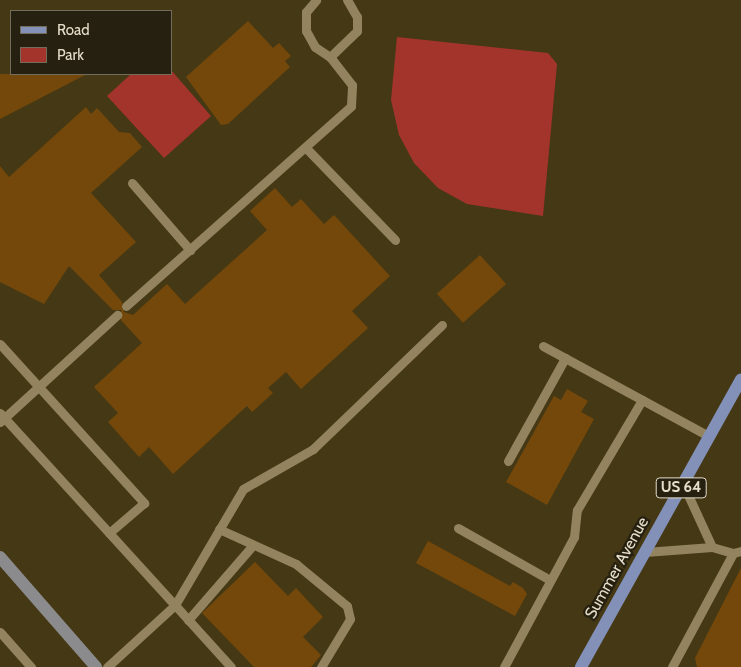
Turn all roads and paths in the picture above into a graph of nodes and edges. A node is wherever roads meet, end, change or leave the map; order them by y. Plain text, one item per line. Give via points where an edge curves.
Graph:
1 (316, 0) edge
2 (347, 0) edge
3 (330, 57) junction
4 (306, 148) junction
5 (132, 183) dead end
6 (395, 240) dead end
7 (190, 250) junction
8 (126, 306) dead end
9 (117, 315) dead end
10 (442, 325) dead end
11 (0, 344) edge
12 (543, 346) dead end
13 (565, 358) junction
14 (741, 380) edge
15 (39, 386) junction
16 (642, 400) junction
17 (1, 417) edge
18 (709, 436) junction
19 (508, 461) dead end
20 (683, 484) junction
21 (458, 528) dead end
22 (219, 529) junction
23 (109, 533) junction
24 (253, 544) junction
25 (712, 547) junction
26 (645, 552) junction
27 (737, 552) edge
28 (0, 557) edge
29 (550, 580) junction
30 (175, 605) junction
31 (188, 620) junction
32 (0, 632) edge
33 (32, 667) edge
34 (96, 667) edge
35 (107, 667) edge
36 (231, 667) edge
37 (321, 667) edge
38 (504, 667) edge
39 (581, 667) edge
40 (672, 667) edge

1 - 3 lane via 304,21 310,41
2 - 3 lane via 357,17 356,31
3 - 4 lane via 352,85 354,99
4 - 6 lane
4 - 7 lane
5 - 7 lane
7 - 8 lane
9 - 15 lane
10 - 22 lane via 313,449 243,488
11 - 15 lane
12 - 13 lane
13 - 16 lane
13 - 19 lane
14 - 18 main road, Summer Avenue / US 64
15 - 17 lane
15 - 23 lane via 144,504
16 - 18 lane
16 - 29 lane via 578,510 574,537
17 - 23 lane
18 - 20 main road, Summer Avenue / US 64
20 - 25 lane
20 - 26 main road, Summer Avenue / US 64
21 - 29 lane
22 - 24 lane
22 - 30 lane
23 - 30 lane
24 - 31 lane
24 - 37 lane via 296,564 347,606 350,619
25 - 26 lane
25 - 27 lane
26 - 39 main road, Summer Avenue / US 64
27 - 40 lane
28 - 34 main road
29 - 38 lane
30 - 31 lane
30 - 35 lane
31 - 36 lane
32 - 33 lane

